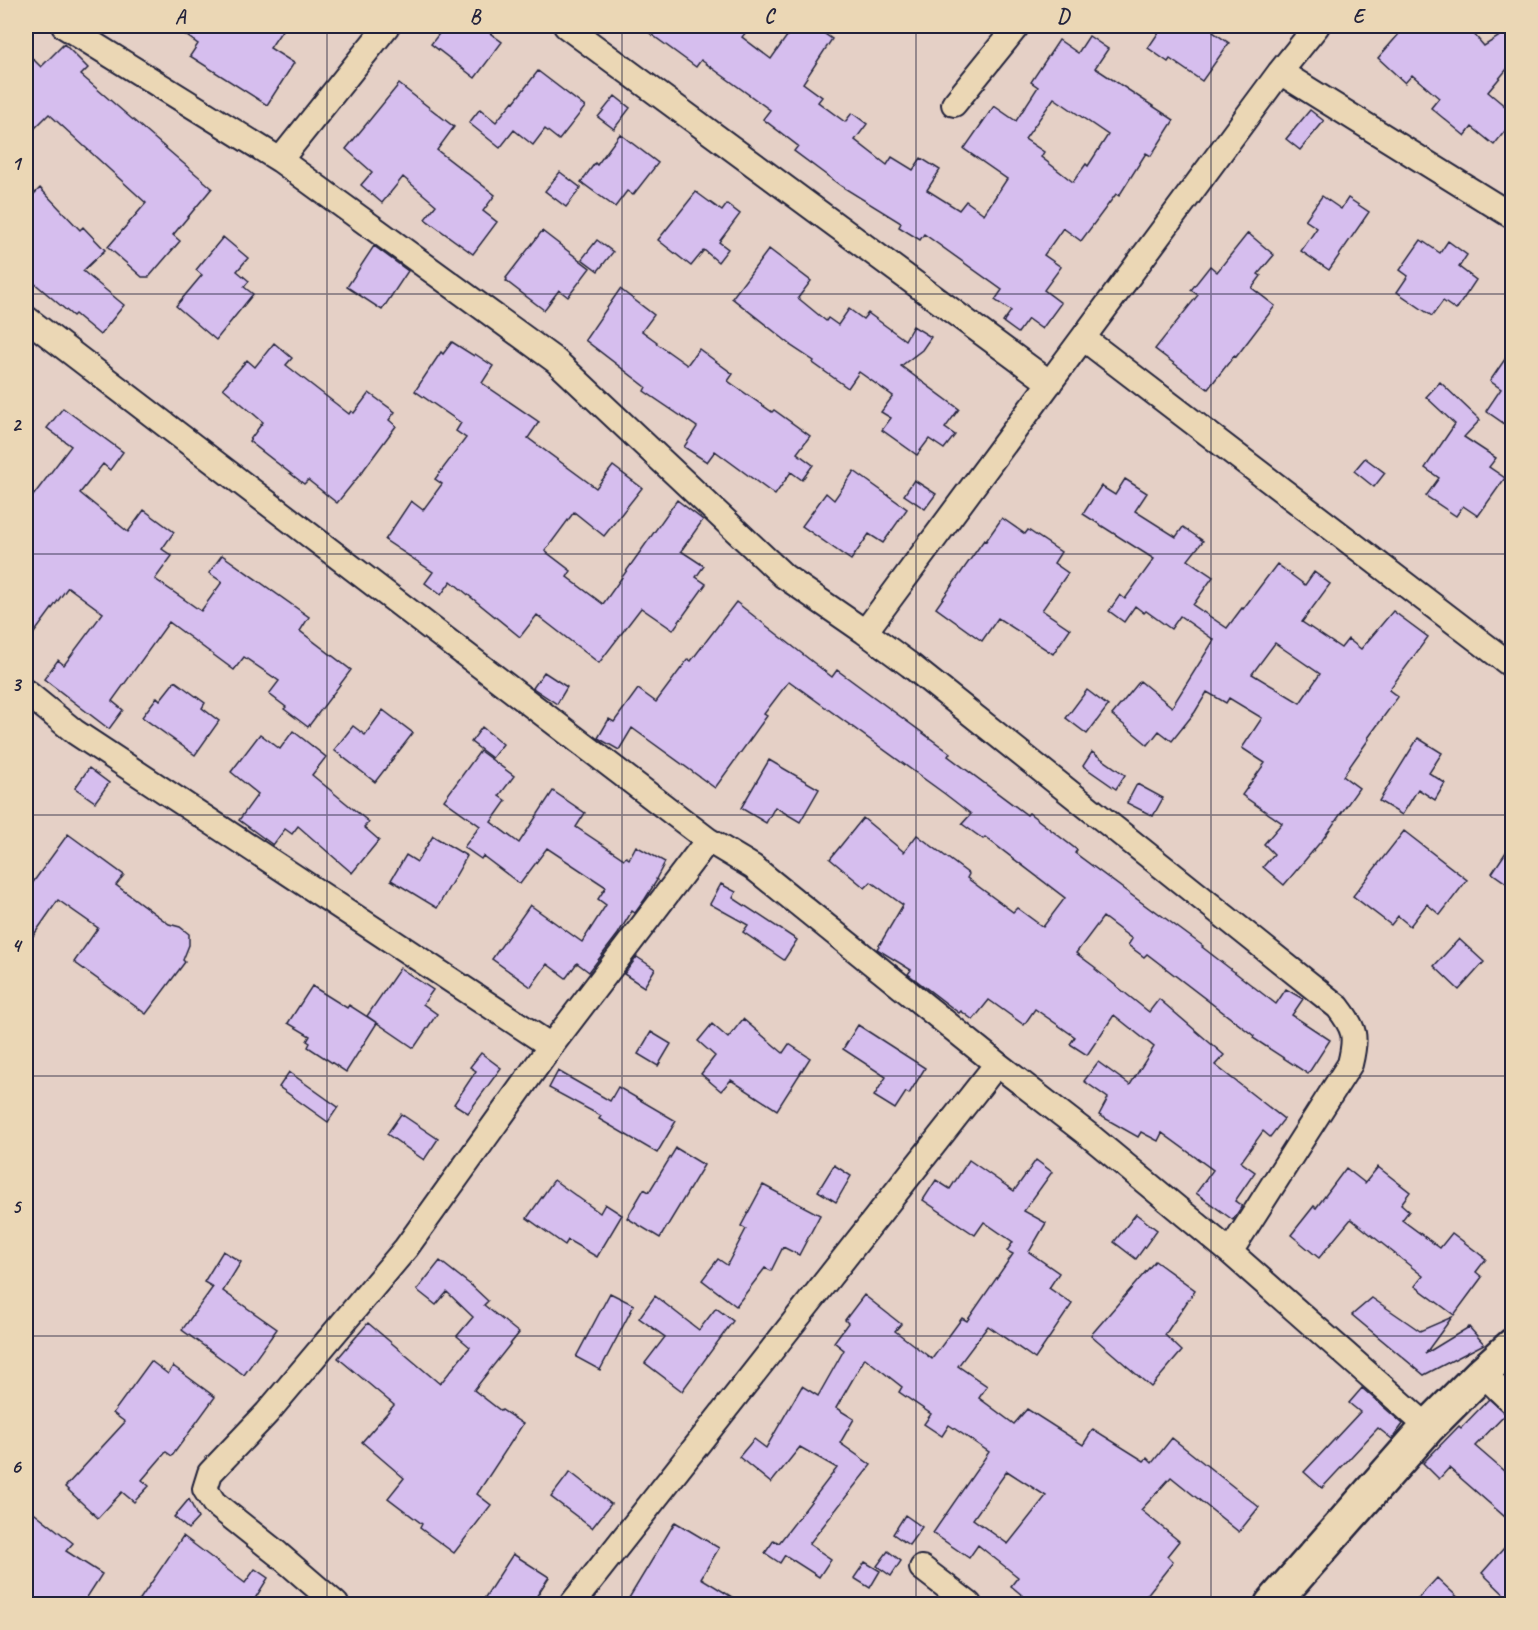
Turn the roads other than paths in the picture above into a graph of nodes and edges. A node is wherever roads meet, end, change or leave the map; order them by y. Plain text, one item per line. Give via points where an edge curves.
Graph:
1 (64, 26) edge
2 (387, 26) edge
3 (566, 26) edge
4 (1017, 26) edge
5 (1317, 26) edge
6 (1280, 72) junction
7 (954, 104) dead end
8 (280, 160) junction
9 (1512, 216) edge
10 (26, 318) edge
11 (1083, 338) junction
12 (1050, 383) junction
13 (865, 632) junction
14 (1512, 666) edge
15 (26, 692) edge
16 (708, 840) junction
17 (551, 1046) junction
18 (997, 1064) junction
19 (1230, 1252) junction
20 (1512, 1346) edge
21 (1482, 1373) junction
22 (1512, 1402) edge
23 (1428, 1427) junction
24 (922, 1568) dead end
25 (336, 1605) edge
26 (572, 1605) edge
27 (969, 1605) edge
28 (1272, 1605) edge

1 - 8 street
2 - 8 street
3 - 12 street
4 - 7 street
5 - 6 street
6 - 9 street
6 - 11 street
8 - 13 street via 556,362 784,576
10 - 16 street
11 - 12 street
11 - 14 street
12 - 13 street
13 - 19 street via 1338,1006 1350,1023 1355,1044 1350,1064
15 - 17 street via 75,732
16 - 17 street
16 - 18 street via 753,867
17 - 25 street via 406,1248 267,1413 210,1473 205,1489 214,1503
18 - 19 street
18 - 26 street
19 - 23 street
20 - 21 street
21 - 22 street
21 - 23 street
23 - 28 street
24 - 27 street

